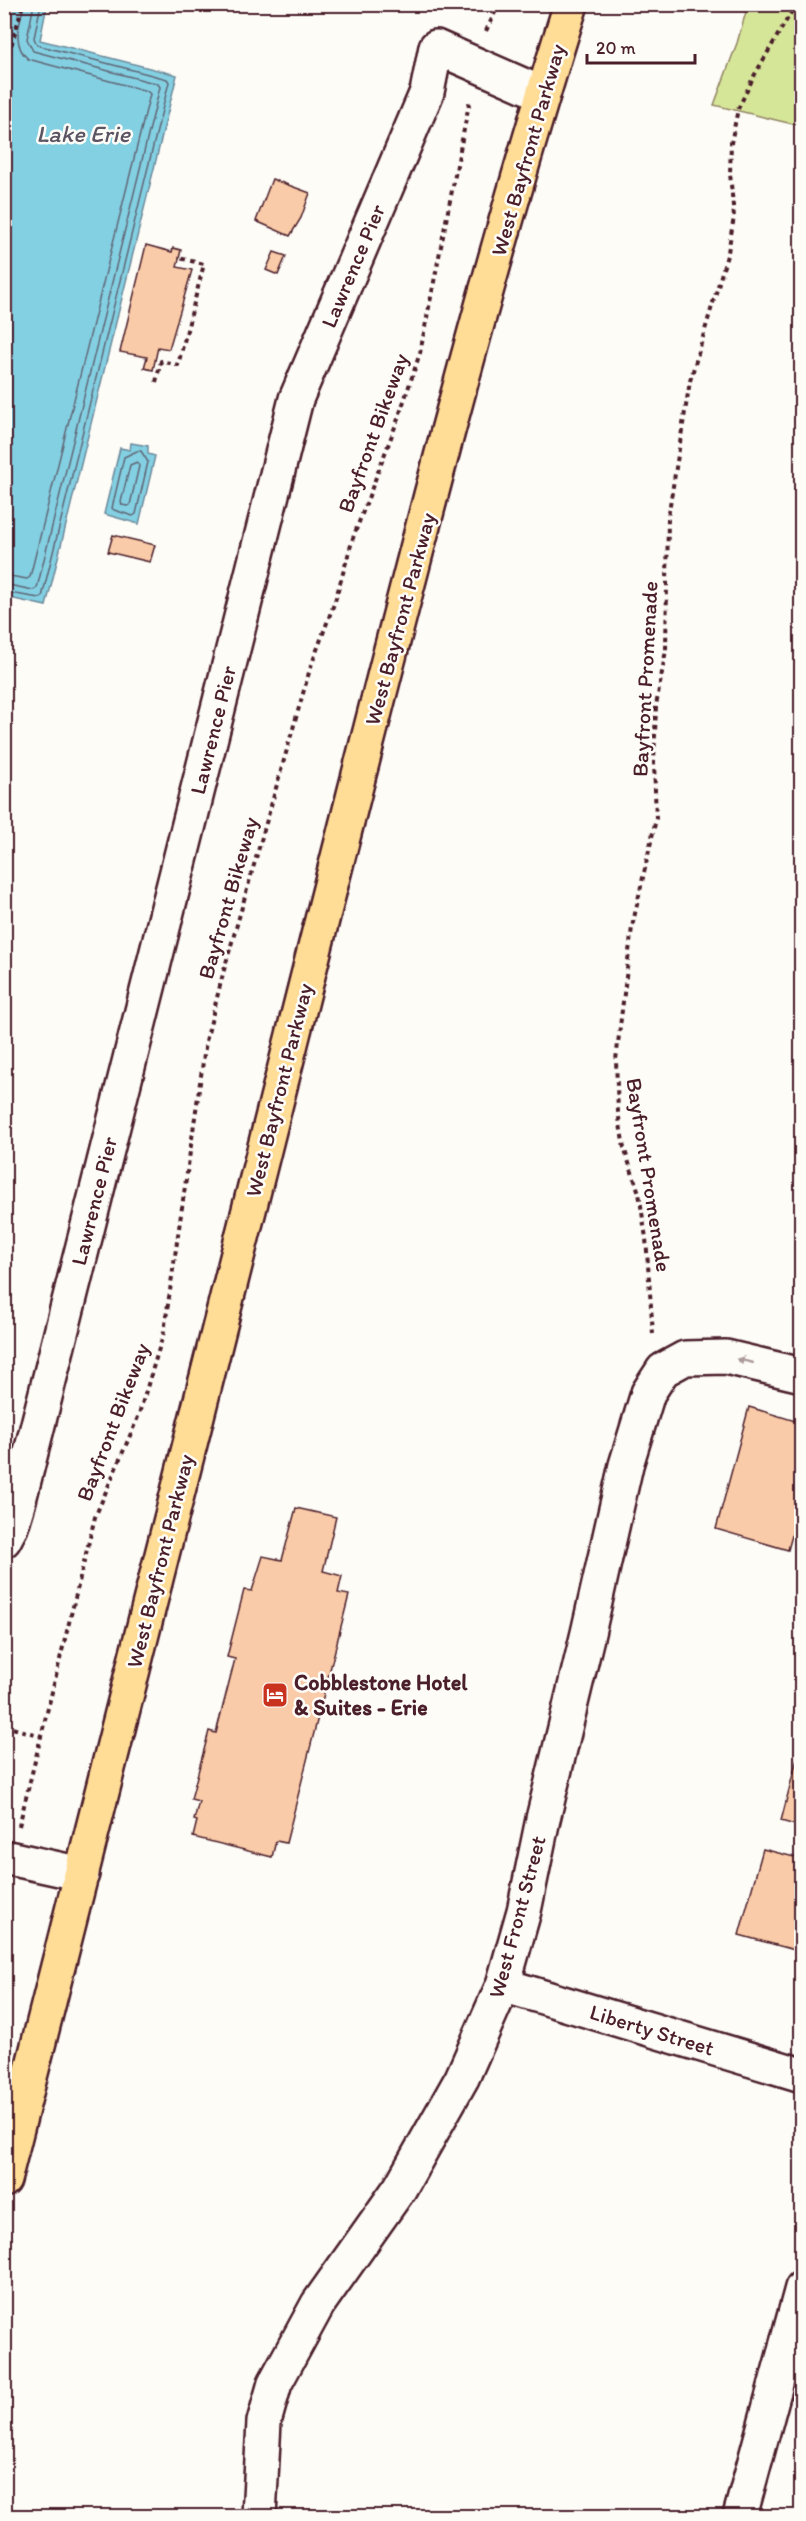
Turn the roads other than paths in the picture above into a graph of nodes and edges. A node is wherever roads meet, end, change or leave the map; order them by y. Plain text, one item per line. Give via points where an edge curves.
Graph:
1 (571, 4) edge
2 (543, 94) junction
3 (801, 1375) edge
4 (4, 1540) edge
5 (4, 1857) edge
6 (82, 1874) junction
7 (503, 1985) junction
8 (801, 2075) edge
9 (4, 2180) edge
10 (801, 2288) edge
11 (790, 2373) edge
12 (259, 2517) edge
13 (740, 2517) edge

1 - 2 highway, West Bayfront Parkway
2 - 4 street, Lawrence Pier via 436,47 427,92 296,399 18,1504
2 - 6 highway, West Bayfront Parkway via 472,346 340,850
3 -> 7 street, West Front Street via 726,1357 674,1364 648,1393 626,1465 524,1911
5 - 6 street
6 - 9 highway, West Bayfront Parkway
7 - 8 street, Liberty Street
7 - 12 street, West Front Street via 462,2078 405,2179 318,2304 275,2383 264,2422
10 - 11 street
11 - 13 street

